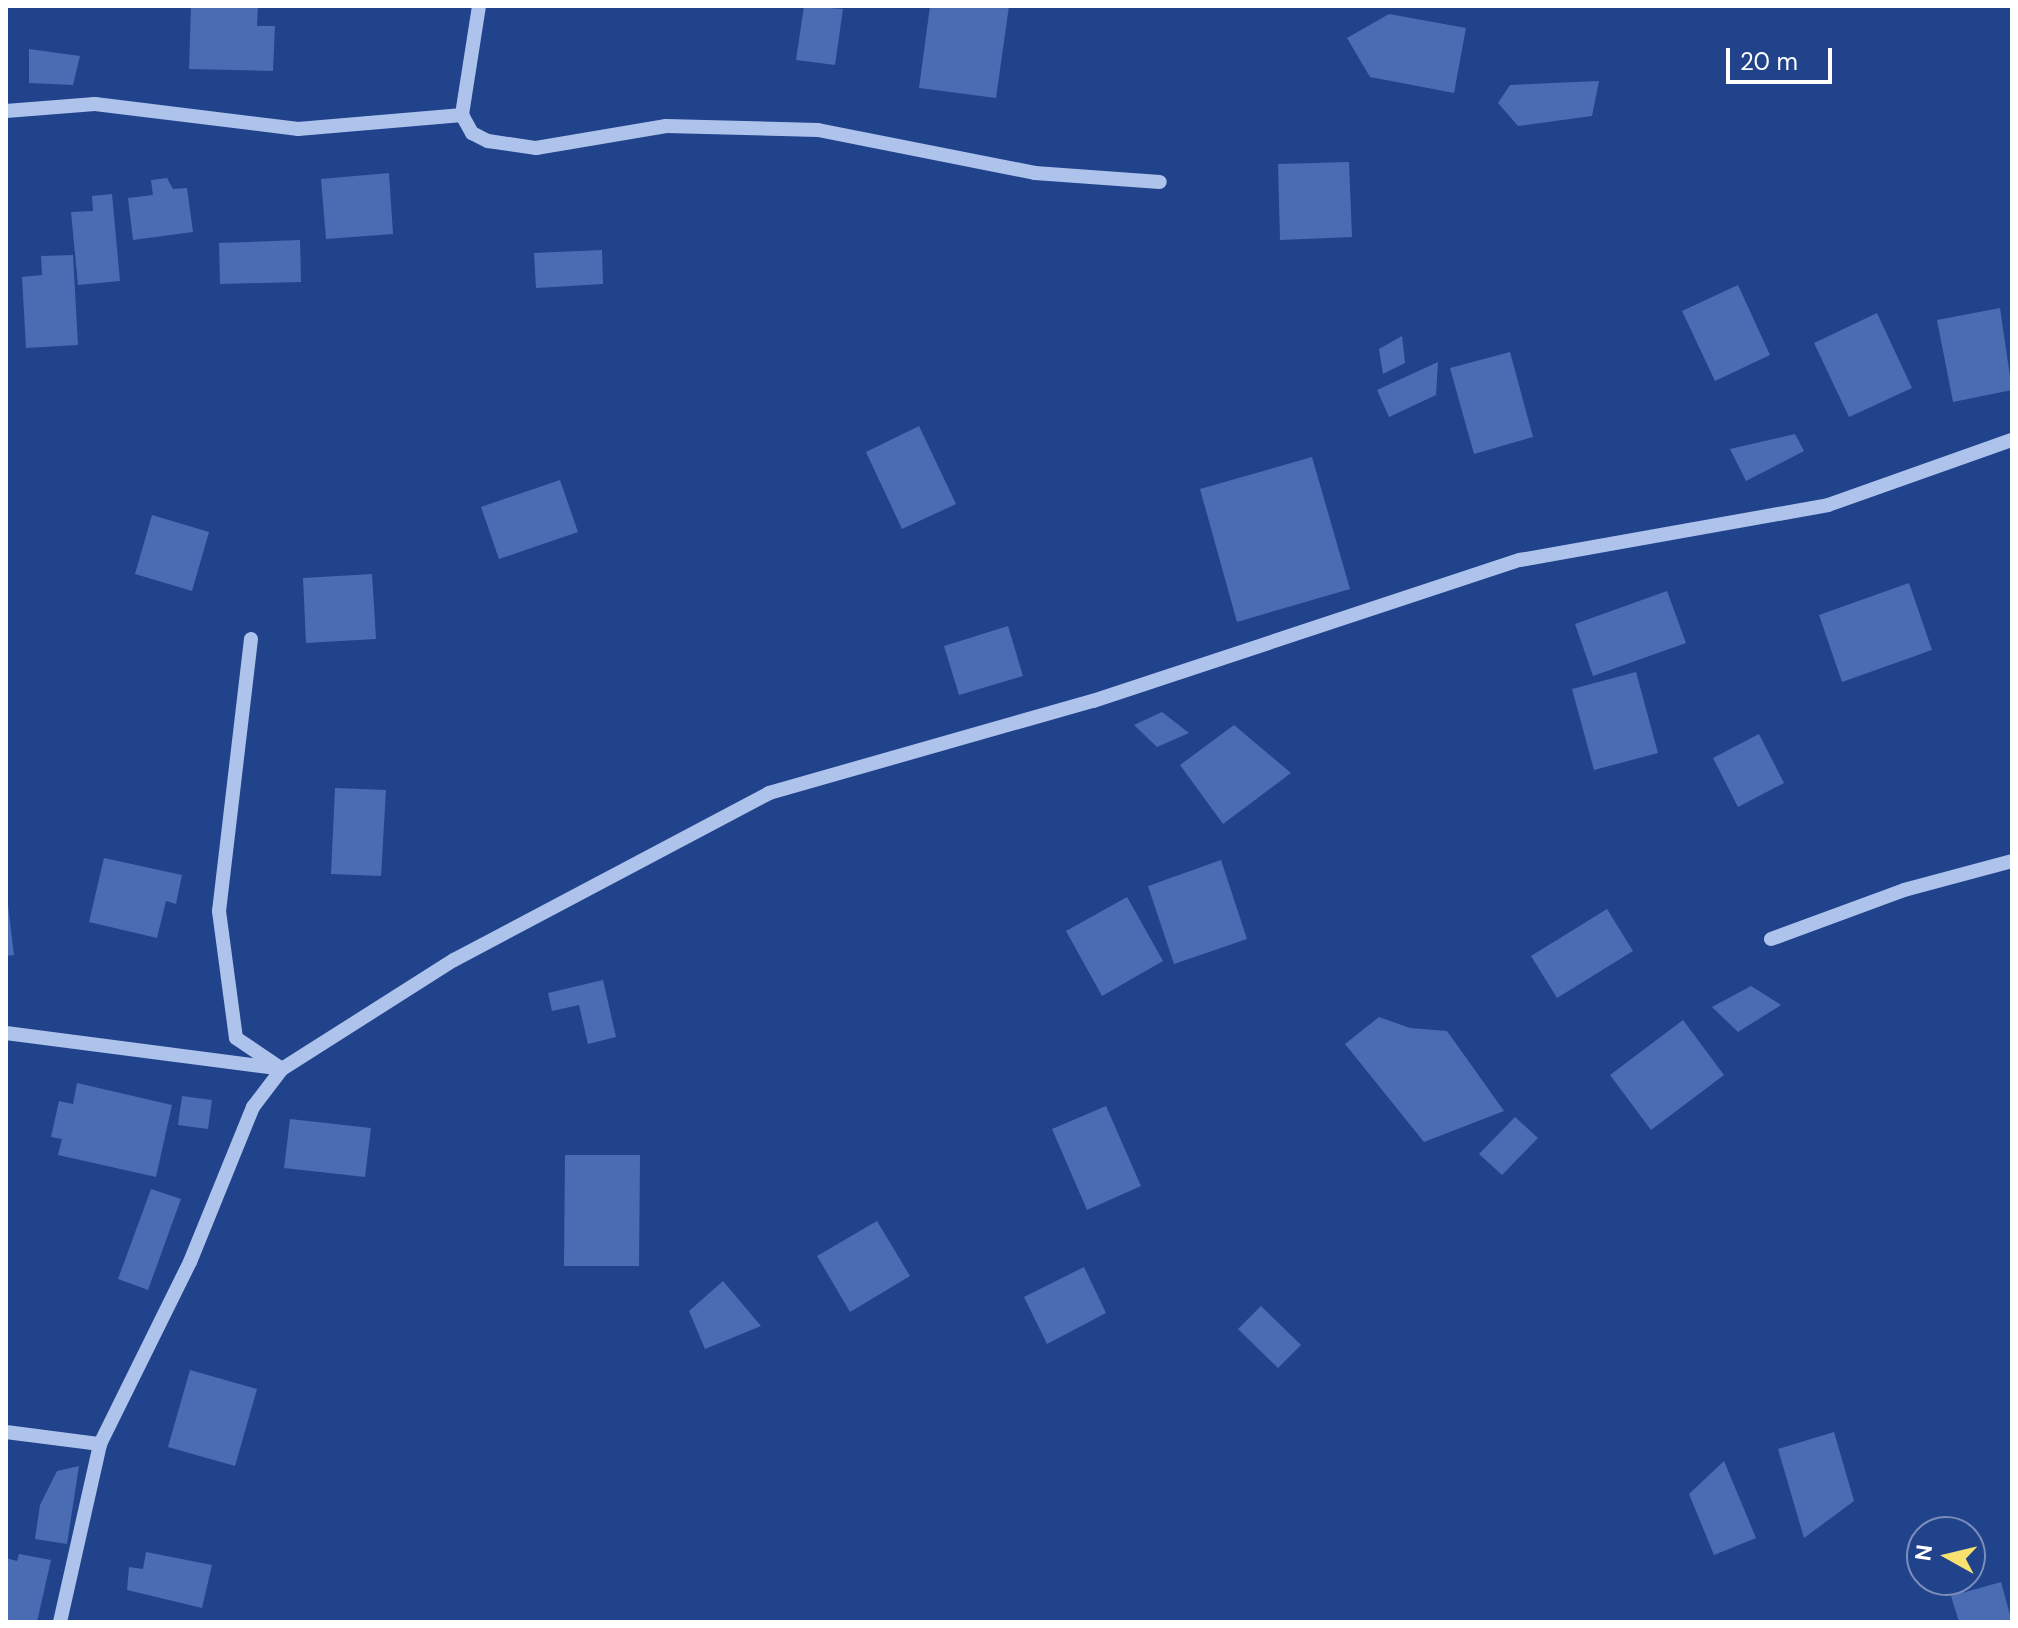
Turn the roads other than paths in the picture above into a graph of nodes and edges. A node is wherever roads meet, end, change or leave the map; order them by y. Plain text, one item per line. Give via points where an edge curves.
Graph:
1 (479, 6) edge
2 (6, 111) edge
3 (462, 115) junction
4 (1160, 182) dead end
5 (2012, 440) edge
6 (251, 639) dead end
7 (2012, 861) edge
8 (1771, 939) dead end
9 (6, 1033) edge
10 (282, 1069) junction
11 (6, 1432) edge
12 (100, 1444) junction
13 (60, 1622) edge

1 - 3 street
2 - 3 street via 95,104 298,129
3 - 4 street via 472,133 488,141 536,148 666,126 818,130 1035,173
5 - 10 street via 1828,505 1520,560 1093,701 769,793 454,960
6 - 10 street via 219,911 236,1038
7 - 8 street via 1904,890
9 - 10 street
10 - 12 street via 253,1107 190,1262
11 - 12 street
12 - 13 street

